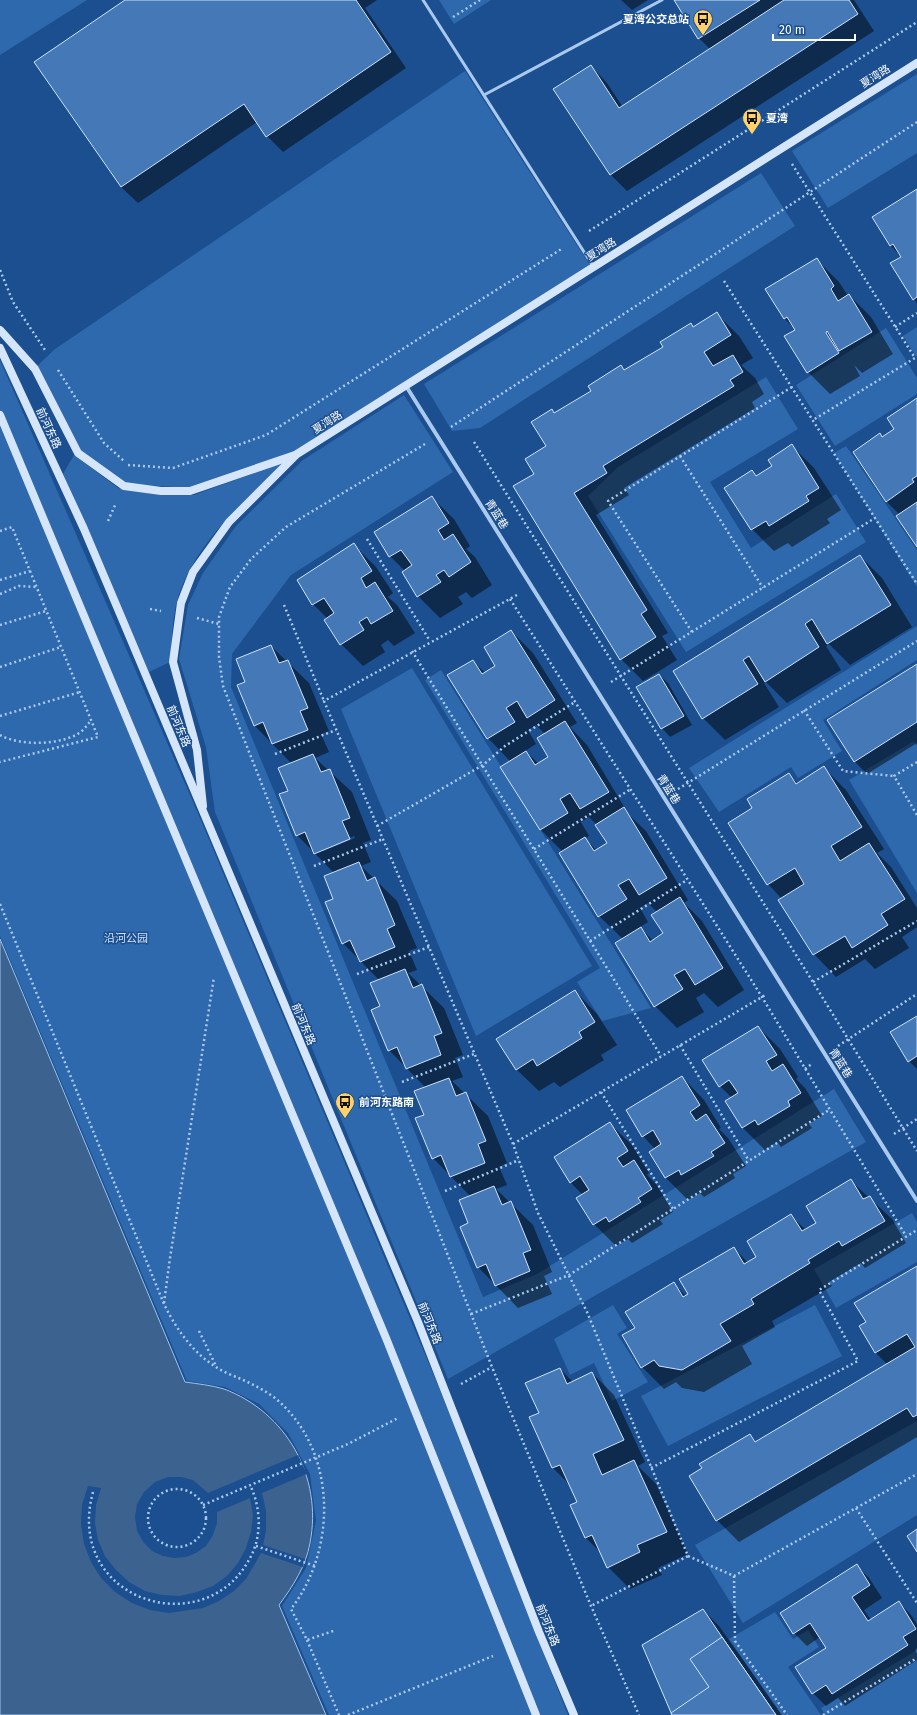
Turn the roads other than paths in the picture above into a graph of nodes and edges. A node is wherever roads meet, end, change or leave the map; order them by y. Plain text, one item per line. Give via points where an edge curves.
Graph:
1 (423, 0) edge
2 (662, 0) edge
3 (917, 63) edge
4 (484, 96) junction
5 (594, 268) junction
6 (0, 330) edge
7 (0, 348) edge
8 (406, 386) junction
9 (0, 415) edge
10 (297, 454) junction
11 (204, 816) junction
12 (917, 1201) edge
13 (536, 1715) edge
14 (574, 1715) edge

1 - 4 lane
2 - 4 lane
3 - 5 main road, 夏湾路
4 - 5 lane
5 - 8 main road, 夏湾路
6 - 10 main road via 35,369 78,453 124,486 161,491 190,491
7 - 11 main road, 前河东路 via 99,565
8 - 10 main road, 夏湾路
8 - 12 street, 青蓝巷
9 - 13 main road via 383,1331
10 - 11 main road via 229,522 193,572 181,603 173,662 197,750
11 - 14 main road, 前河东路 via 418,1322

